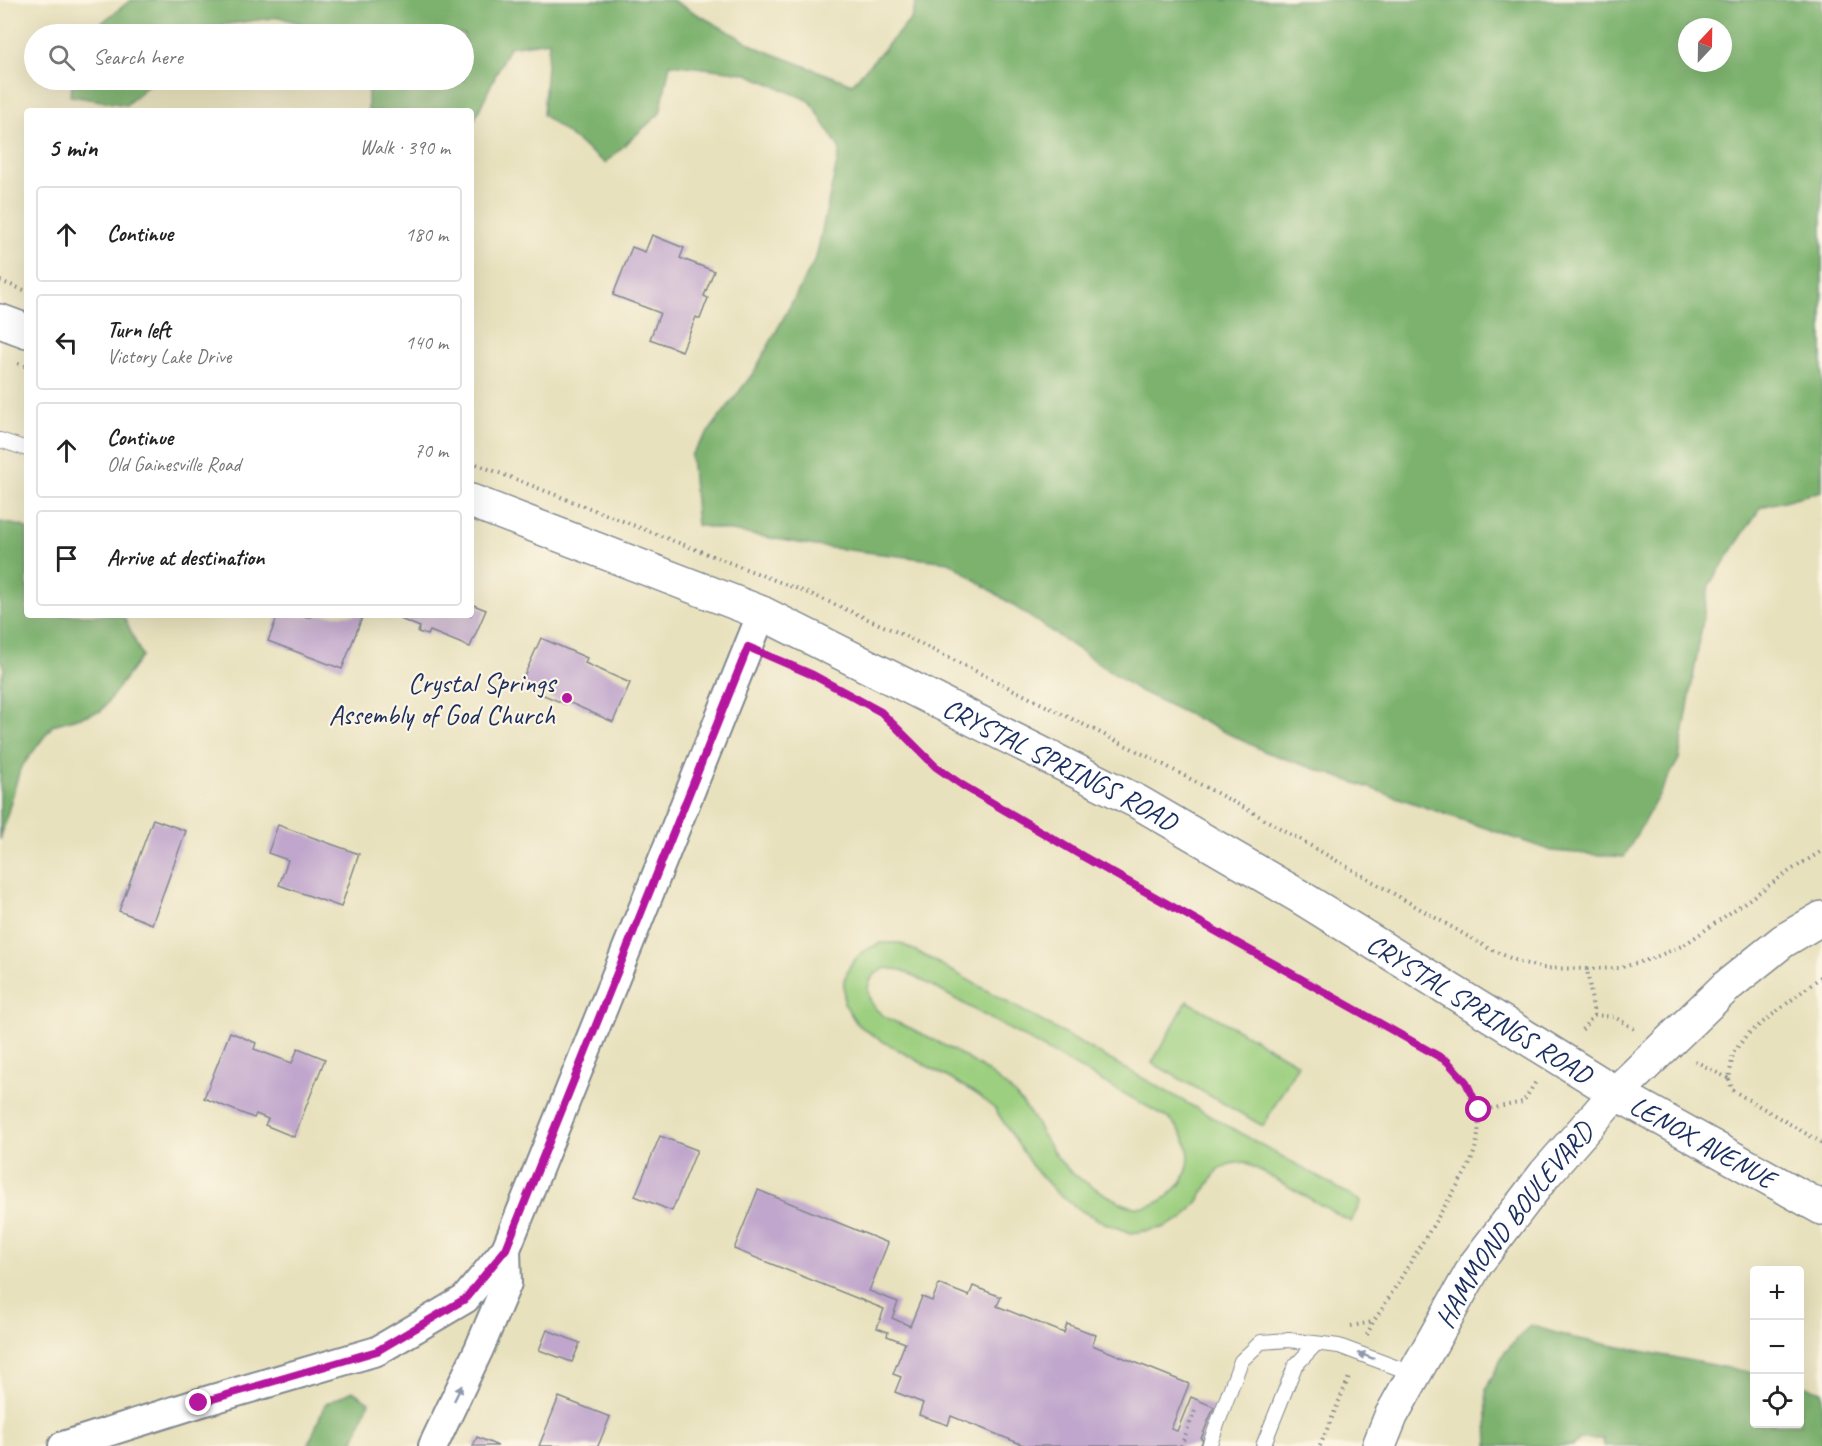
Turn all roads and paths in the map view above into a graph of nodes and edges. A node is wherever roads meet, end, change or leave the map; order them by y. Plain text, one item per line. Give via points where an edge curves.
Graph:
1 (0, 280) edge
2 (24, 290) edge
3 (0, 321) edge
4 (24, 331) edge
5 (0, 440) edge
6 (24, 448) edge
7 (474, 502) edge
8 (762, 613) junction
9 (871, 707) dead end
10 (1822, 852) edge
11 (1822, 918) edge
12 (1587, 969) dead end
13 (1729, 1079) dead end
14 (1616, 1093) junction
15 (1822, 1143) edge
16 (1822, 1208) edge
17 (506, 1249) junction
18 (1316, 1344) junction
19 (1359, 1353) junction
20 (1414, 1375) junction
21 (63, 1446) edge
22 (433, 1446) edge
23 (1209, 1446) edge
24 (1263, 1446) edge
25 (1320, 1446) edge
26 (1379, 1446) edge

1 - 2 path
3 - 4 street
5 - 6 lane
7 - 8 street, CRYSTAL SPRINGS ROAD
8 - 14 street, CRYSTAL SPRINGS ROAD via 1138,802 1297,895
8 - 17 street
9 - 19 path via 881,712 936,767 962,785 1447,1061 1466,1082 1479,1110 1476,1149 1372,1322
10 - 12 path via 1684,945 1619,968
11 - 14 street, HAMMOND BOULEVARD via 1783,941 1727,986
13 - 15 path via 1732,1090
14 - 16 street, LENOX AVENUE
14 - 20 street, HAMMOND BOULEVARD via 1545,1174 1476,1264
17 - 21 street via 465,1299 377,1351
22 -> 17 street via 507,1283
18 - 19 lane
18 - 23 lane via 1289,1340 1260,1342 1241,1361
18 - 24 lane via 1295,1366
20 -> 19 lane
19 - 25 path
20 - 26 street, HAMMOND BOULEVARD

